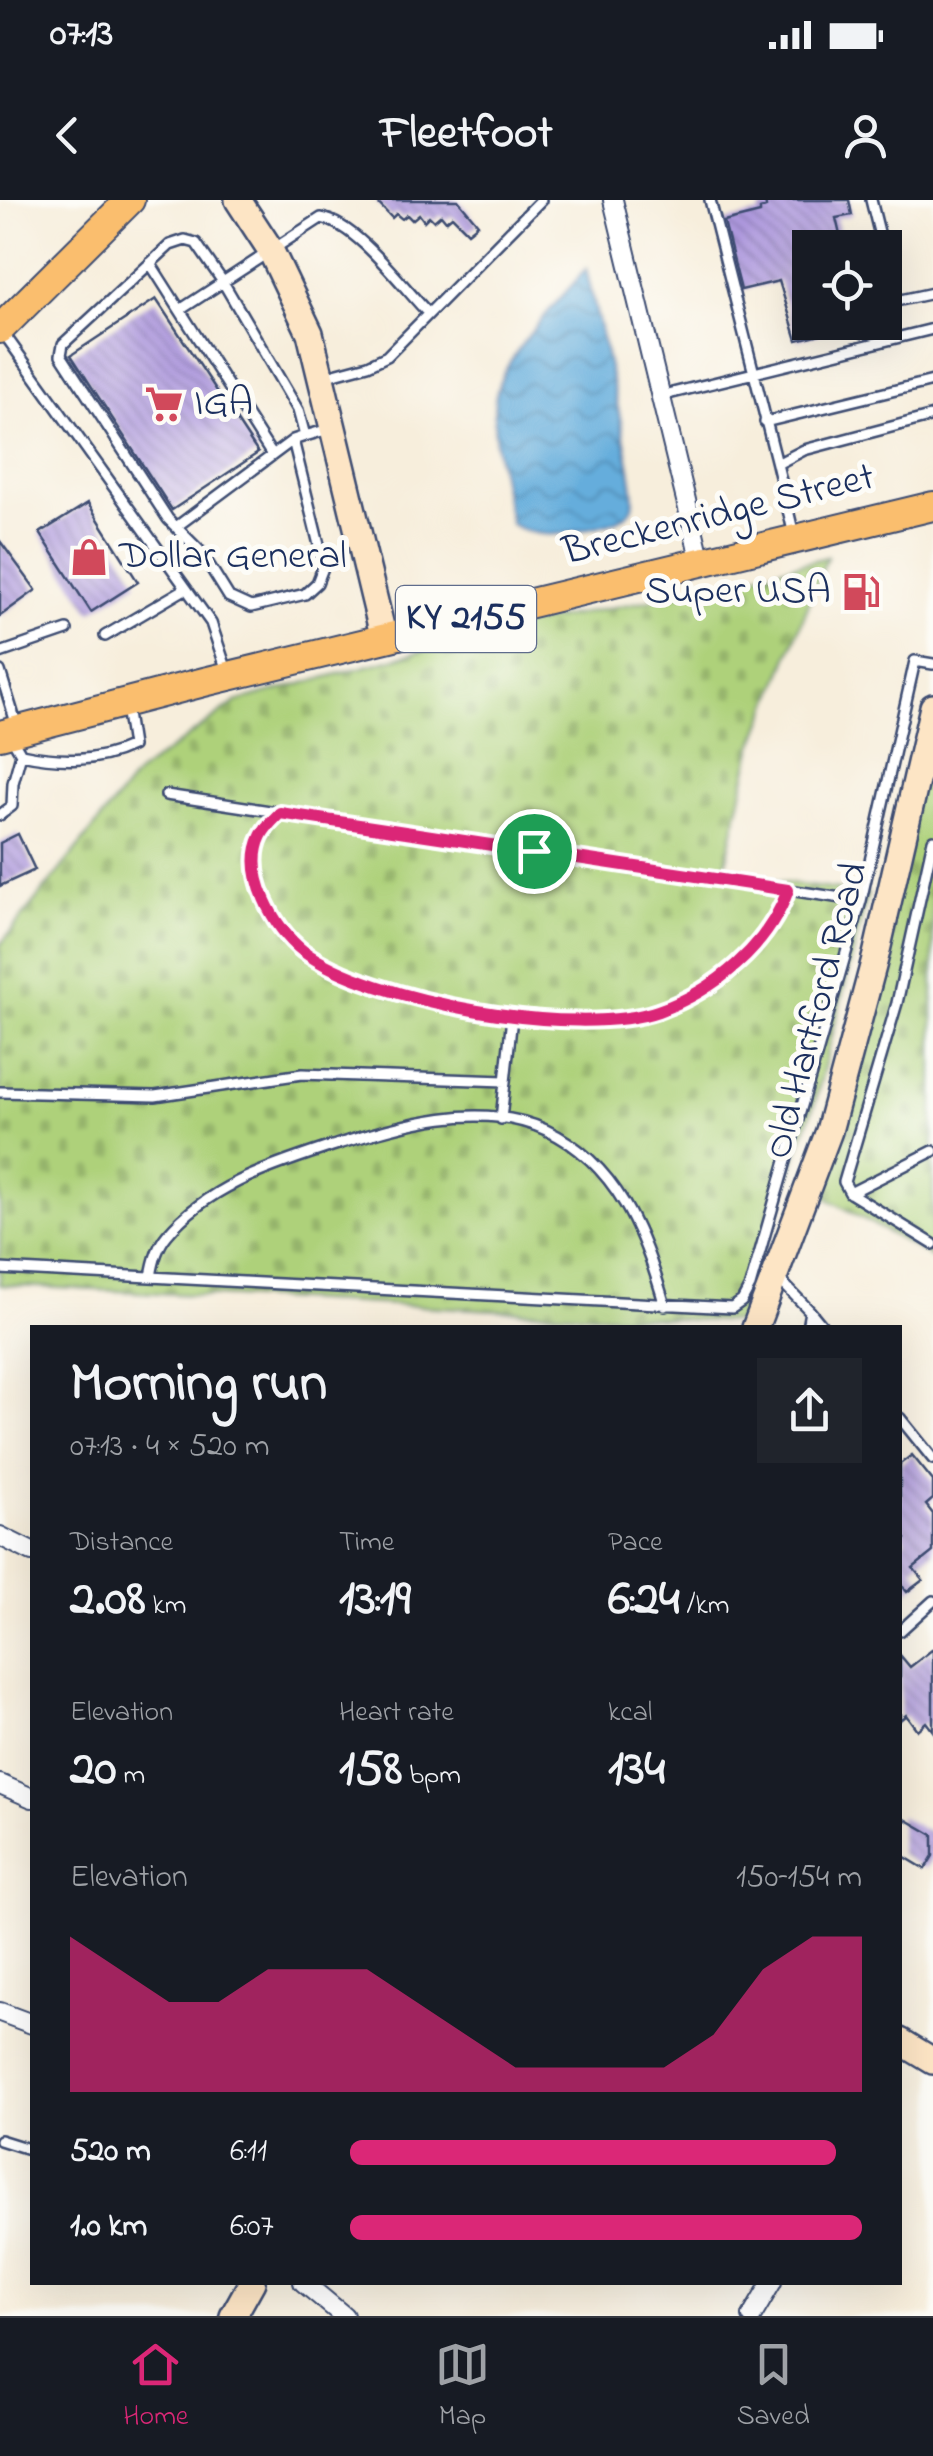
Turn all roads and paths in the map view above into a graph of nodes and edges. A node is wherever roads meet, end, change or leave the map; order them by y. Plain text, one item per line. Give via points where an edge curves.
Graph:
1 (130, 200) edge
2 (238, 200) edge
3 (541, 200) edge
4 (612, 200) edge
5 (710, 200) edge
6 (871, 200) edge
7 (878, 230) edge
8 (270, 249) junction
9 (150, 264) junction
10 (223, 282) junction
11 (933, 293) edge
12 (902, 300) edge
13 (180, 310) junction
14 (428, 313) junction
15 (0, 328) edge
16 (933, 329) edge
17 (753, 372) junction
18 (322, 378) junction
19 (933, 381) edge
20 (660, 396) junction
21 (933, 416) edge
22 (765, 422) junction
23 (335, 427) junction
24 (306, 436) junction
25 (293, 440) junction
26 (272, 455) junction
27 (777, 464) junction
28 (933, 506) edge
29 (176, 527) junction
30 (796, 539) junction
31 (701, 562) junction
32 (185, 589) junction
33 (67, 630) dead end
34 (105, 636) dead end
35 (384, 638) junction
36 (0, 652) edge
37 (933, 664) edge
38 (0, 672) edge
39 (229, 676) junction
40 (125, 702) junction
41 (933, 707) edge
42 (12, 738) edge
43 (166, 795) dead end
44 (280, 813) junction
45 (0, 815) edge
46 (933, 840) edge
47 (788, 890) junction
48 (862, 901) junction
49 (512, 1017) junction
50 (505, 1081) junction
51 (0, 1092) edge
52 (501, 1119) junction
53 (933, 1151) edge
54 (850, 1193) junction
55 (933, 1244) edge
56 (0, 1269) edge
57 (776, 1276) junction
58 (151, 1277) junction
59 (666, 1306) junction
60 (810, 1311) junction
61 (756, 1325) edge
62 (808, 1325) edge
63 (822, 1325) edge
64 (902, 1421) edge
65 (933, 1460) edge
66 (0, 1536) edge
67 (30, 1551) edge
68 (933, 1601) edge
69 (902, 1628) edge
70 (0, 1784) edge
71 (30, 1797) edge
72 (0, 2012) edge
73 (30, 2023) edge
74 (903, 2050) edge
75 (933, 2062) edge
76 (0, 2140) edge
77 (30, 2149) edge
78 (250, 2285) edge
79 (307, 2285) edge
80 (770, 2285) edge
81 (232, 2316) edge
82 (344, 2316) edge
83 (752, 2316) edge

1 - 15 main road
2 - 8 main road
3 - 14 lane
4 - 20 street
5 - 17 lane
6 - 7 lane
8 - 10 lane
8 - 14 lane via 321,218 332,220
8 - 18 main road via 304,318
9 - 10 lane via 185,240 196,243
9 - 13 lane
9 - 29 lane via 63,344 61,354
10 - 13 lane
10 - 24 lane via 298,410
11 - 12 lane
13 - 26 lane
14 - 18 lane via 387,356
15 - 32 lane
16 - 17 lane
17 - 20 lane
17 - 22 lane
18 - 23 main road
19 - 22 lane
20 - 31 street
21 - 27 lane via 804,450
22 - 27 lane
23 - 24 lane
23 - 35 main road
24 - 25 lane
25 - 26 lane
25 - 29 lane via 324,564 305,594 251,607 229,597
26 - 29 lane
27 - 30 lane
28 - 30 main road, Breckenridge Street / KY 2155
30 - 31 main road, Breckenridge Street / KY 2155
31 - 35 main road, Breckenridge Street / KY 2155
32 - 34 lane
32 - 39 lane via 211,623
33 - 36 lane
35 - 39 main road, Breckenridge Street / KY 2155
37 - 48 lane via 915,661
38 - 42 lane
39 - 40 main road, Breckenridge Street / KY 2155
40 - 42 main road, Breckenridge Street / KY 2155
40 - 42 lane via 132,746 112,755 57,762
41 - 57 main road, Old Hartford Road via 850,1056
42 - 45 lane via 12,806
43 - 44 lane
44 - 47 lane
44 - 49 lane via 260,837 258,875 275,920 304,952 384,988
46 - 54 lane via 896,1003 844,1175
47 - 48 lane
47 - 49 lane via 775,920 748,952 716,980 668,1006 636,1016
48 - 59 lane via 750,1286 732,1308
49 - 50 lane
50 - 51 lane via 321,1074 155,1096
50 - 52 lane
52 - 58 lane via 414,1121 248,1175 165,1238
52 - 59 lane via 550,1132 586,1155 618,1191 638,1222
53 - 54 lane
54 - 55 lane
56 - 58 lane
57 - 60 lane
57 - 61 main road, Old Hartford Road
58 - 59 lane
60 - 62 lane
60 - 63 lane
64 - 65 lane
66 - 67 street
68 - 69 lane
70 - 71 street
72 - 73 street
74 - 75 main road
76 - 77 lane
78 - 81 main road
79 - 82 street
80 - 83 street

